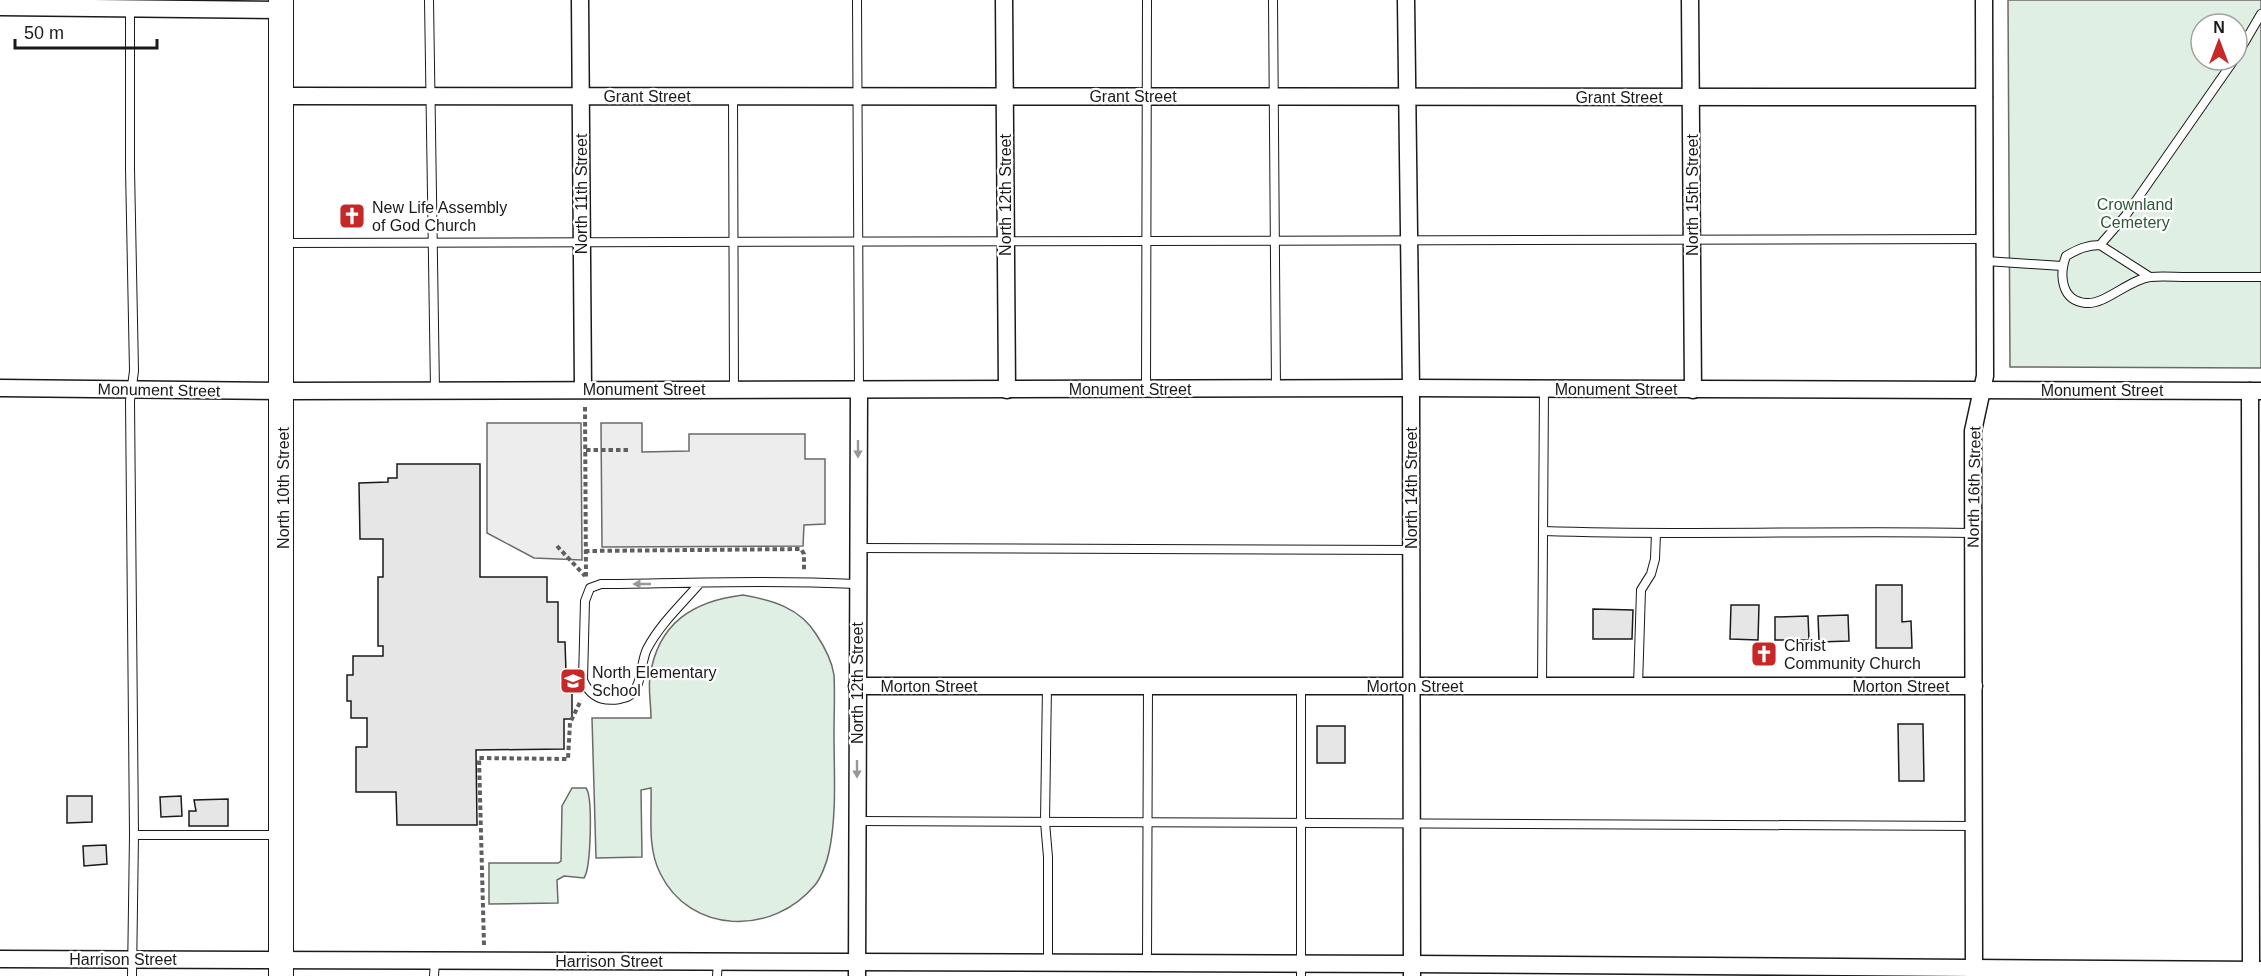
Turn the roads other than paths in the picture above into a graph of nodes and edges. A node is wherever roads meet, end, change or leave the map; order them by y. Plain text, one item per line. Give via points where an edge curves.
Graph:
1 (429, 0) edge
2 (580, 0) edge
3 (857, 0) edge
4 (1004, 0) edge
5 (1147, 0) edge
6 (1273, 0) edge
7 (1406, 0) edge
8 (1690, 0) edge
9 (1984, 0) edge
10 (281, 5) edge
11 (0, 8) edge
12 (130, 9) junction
13 (2261, 14) edge
14 (2249, 34) edge
15 (2226, 72) edge
16 (282, 96) junction
17 (430, 96) junction
18 (580, 96) junction
19 (733, 96) junction
20 (857, 96) junction
21 (1004, 96) junction
22 (1146, 96) junction
23 (1273, 97) junction
24 (1408, 97) junction
25 (1691, 97) junction
26 (1984, 97) junction
27 (1985, 238) junction
28 (1692, 239) junction
29 (1275, 240) junction
30 (1409, 240) junction
31 (1006, 241) junction
32 (1146, 241) junction
33 (582, 242) junction
34 (734, 242) junction
35 (858, 242) junction
36 (282, 243) junction
37 (432, 243) junction
38 (2100, 245) junction
39 (1986, 261) junction
40 (2062, 266) junction
41 (2150, 277) junction
42 (2261, 277) edge
43 (0, 388) edge
44 (1411, 388) junction
45 (132, 389) junction
46 (583, 389) junction
47 (1146, 389) junction
48 (1276, 389) junction
49 (1544, 389) junction
50 (1982, 389) junction
51 (435, 390) junction
52 (734, 390) junction
53 (859, 390) junction
54 (1006, 390) junction
55 (1693, 390) junction
56 (283, 391) junction
57 (2256, 391) edge
58 (1544, 531) junction
59 (1656, 533) junction
60 (1973, 533) junction
61 (858, 548) junction
62 (1411, 550) junction
63 (700, 584) junction
64 (857, 584) junction
65 (857, 686) junction
66 (1047, 686) junction
67 (1148, 686) junction
68 (1301, 686) junction
69 (1412, 686) junction
70 (1542, 686) junction
71 (1638, 686) junction
72 (1974, 686) junction
73 (857, 821) junction
74 (1045, 822) junction
75 (1149, 822) junction
76 (1301, 823) junction
77 (1412, 823) junction
78 (1974, 826) junction
79 (134, 835) junction
80 (283, 835) junction
81 (0, 960) edge
82 (1048, 964) junction
83 (1148, 964) junction
84 (133, 968) edge
85 (281, 968) edge
86 (575, 968) edge
87 (434, 969) edge
88 (718, 969) edge
89 (857, 970) edge
90 (1196, 970) edge
91 (1301, 970) edge
92 (1412, 970) edge
93 (2256, 970) edge
94 (1644, 971) edge
95 (1974, 972) edge

1 - 17 lane
2 - 18 street, North 11th Street
3 - 20 lane
4 - 21 street, North 12th Street
5 - 22 lane
6 - 23 lane
7 - 24 street, North 14th Street
8 - 25 street, North 15th Street
9 - 26 street, North 16th Street
10 - 12 street
10 - 16 main road, North 10th Street
11 - 12 street
12 - 45 lane
13 - 14 lane
15 - 38 lane
16 - 17 street, Grant Street
16 - 36 main road, North 10th Street
17 - 18 street, Grant Street
17 - 37 lane
18 - 19 street, Grant Street
18 - 33 street, North 11th Street
19 - 20 street, Grant Street
19 - 34 lane
20 - 21 street, Grant Street
20 - 35 lane
21 - 22 street, Grant Street
21 - 31 street, North 12th Street
22 - 23 street, Grant Street
22 - 32 lane
23 - 24 street, Grant Street
23 - 29 lane
24 - 25 street, Grant Street
24 - 30 street, North 14th Street
25 - 26 street, Grant Street
25 - 28 street, North 15th Street
26 - 27 street, North 16th Street
27 - 28 lane
27 - 39 street, North 16th Street
28 - 30 lane
28 - 55 street, North 15th Street
29 - 30 lane
29 - 32 lane
29 - 48 lane
30 - 44 street, North 14th Street
31 - 32 lane
31 - 35 lane
31 - 54 street, North 12th Street
32 - 47 lane
33 - 34 lane
33 - 37 lane
33 - 46 street, North 11th Street
34 - 35 lane
34 - 52 lane
35 - 53 lane
36 - 37 lane
36 - 56 main road, North 10th Street
37 - 51 lane
38 - 40 lane via 2074,251 2066,256
38 - 41 lane
39 - 40 lane
39 - 50 street, North 16th Street
40 - 41 lane via 2062,284 2067,293 2085,303
41 - 42 lane
43 - 45 street, Monument Street
44 - 48 street, Monument Street
44 - 49 street, Monument Street
44 - 62 street, North 14th Street
45 - 56 street, Monument Street
45 - 79 lane
46 - 51 street, Monument Street
46 - 52 street, Monument Street
47 - 48 street, Monument Street
47 - 54 street, Monument Street
49 - 55 street, Monument Street
49 - 58 lane
50 - 55 street, Monument Street
50 - 57 street, Monument Street
50 - 60 street, North 16th Street via 1973,431
51 - 56 street, Monument Street
52 - 53 street, Monument Street
53 - 54 street, Monument Street
53 -> 61 street, North 12th Street
56 - 80 main road, North 10th Street
57 - 93 street
58 - 59 lane
58 - 70 lane
59 - 60 lane
59 - 71 lane via 1655,560 1641,590
60 - 72 street, North 16th Street
61 - 62 lane
61 - 64 street, North 12th Street
62 - 69 street, North 14th Street
63 -> 63 lane via 601,584 590,588 585,601 583,680 587,691 609,701 628,697 636,687 646,651 662,626
63 - 64 lane
64 - 65 street, North 12th Street
65 - 66 street, Morton Street
65 -> 73 street, North 12th Street
66 - 67 street, Morton Street
66 - 74 lane
67 - 68 street, Morton Street
67 - 75 lane
68 - 69 street, Morton Street
68 - 76 lane
69 - 70 street, Morton Street
69 - 77 street, North 14th Street
70 - 71 street, Morton Street
71 - 72 street, Morton Street
72 - 78 street, North 16th Street
73 - 74 lane
73 - 89 street, North 12th Street
74 - 75 lane
74 - 82 lane
75 - 76 lane
75 - 83 lane
76 - 77 lane
76 - 91 lane
77 - 78 lane
77 - 92 street, North 14th Street
78 - 95 street, North 16th Street
79 - 80 lane
79 - 84 lane
80 - 85 main road, North 10th Street
81 - 84 street, Harrison Street
82 - 83 street, Harrison Street
82 - 89 street, Harrison Street
83 - 90 street, Harrison Street
84 - 85 street, Harrison Street
85 - 87 street, Harrison Street
86 - 87 street, Harrison Street via 484,961
86 - 88 street, Harrison Street
88 - 89 street, Harrison Street
90 - 91 street, Harrison Street
91 - 92 street, Harrison Street
92 - 94 street, Harrison Street
93 - 95 street, Harrison Street
94 - 95 street, Harrison Street

